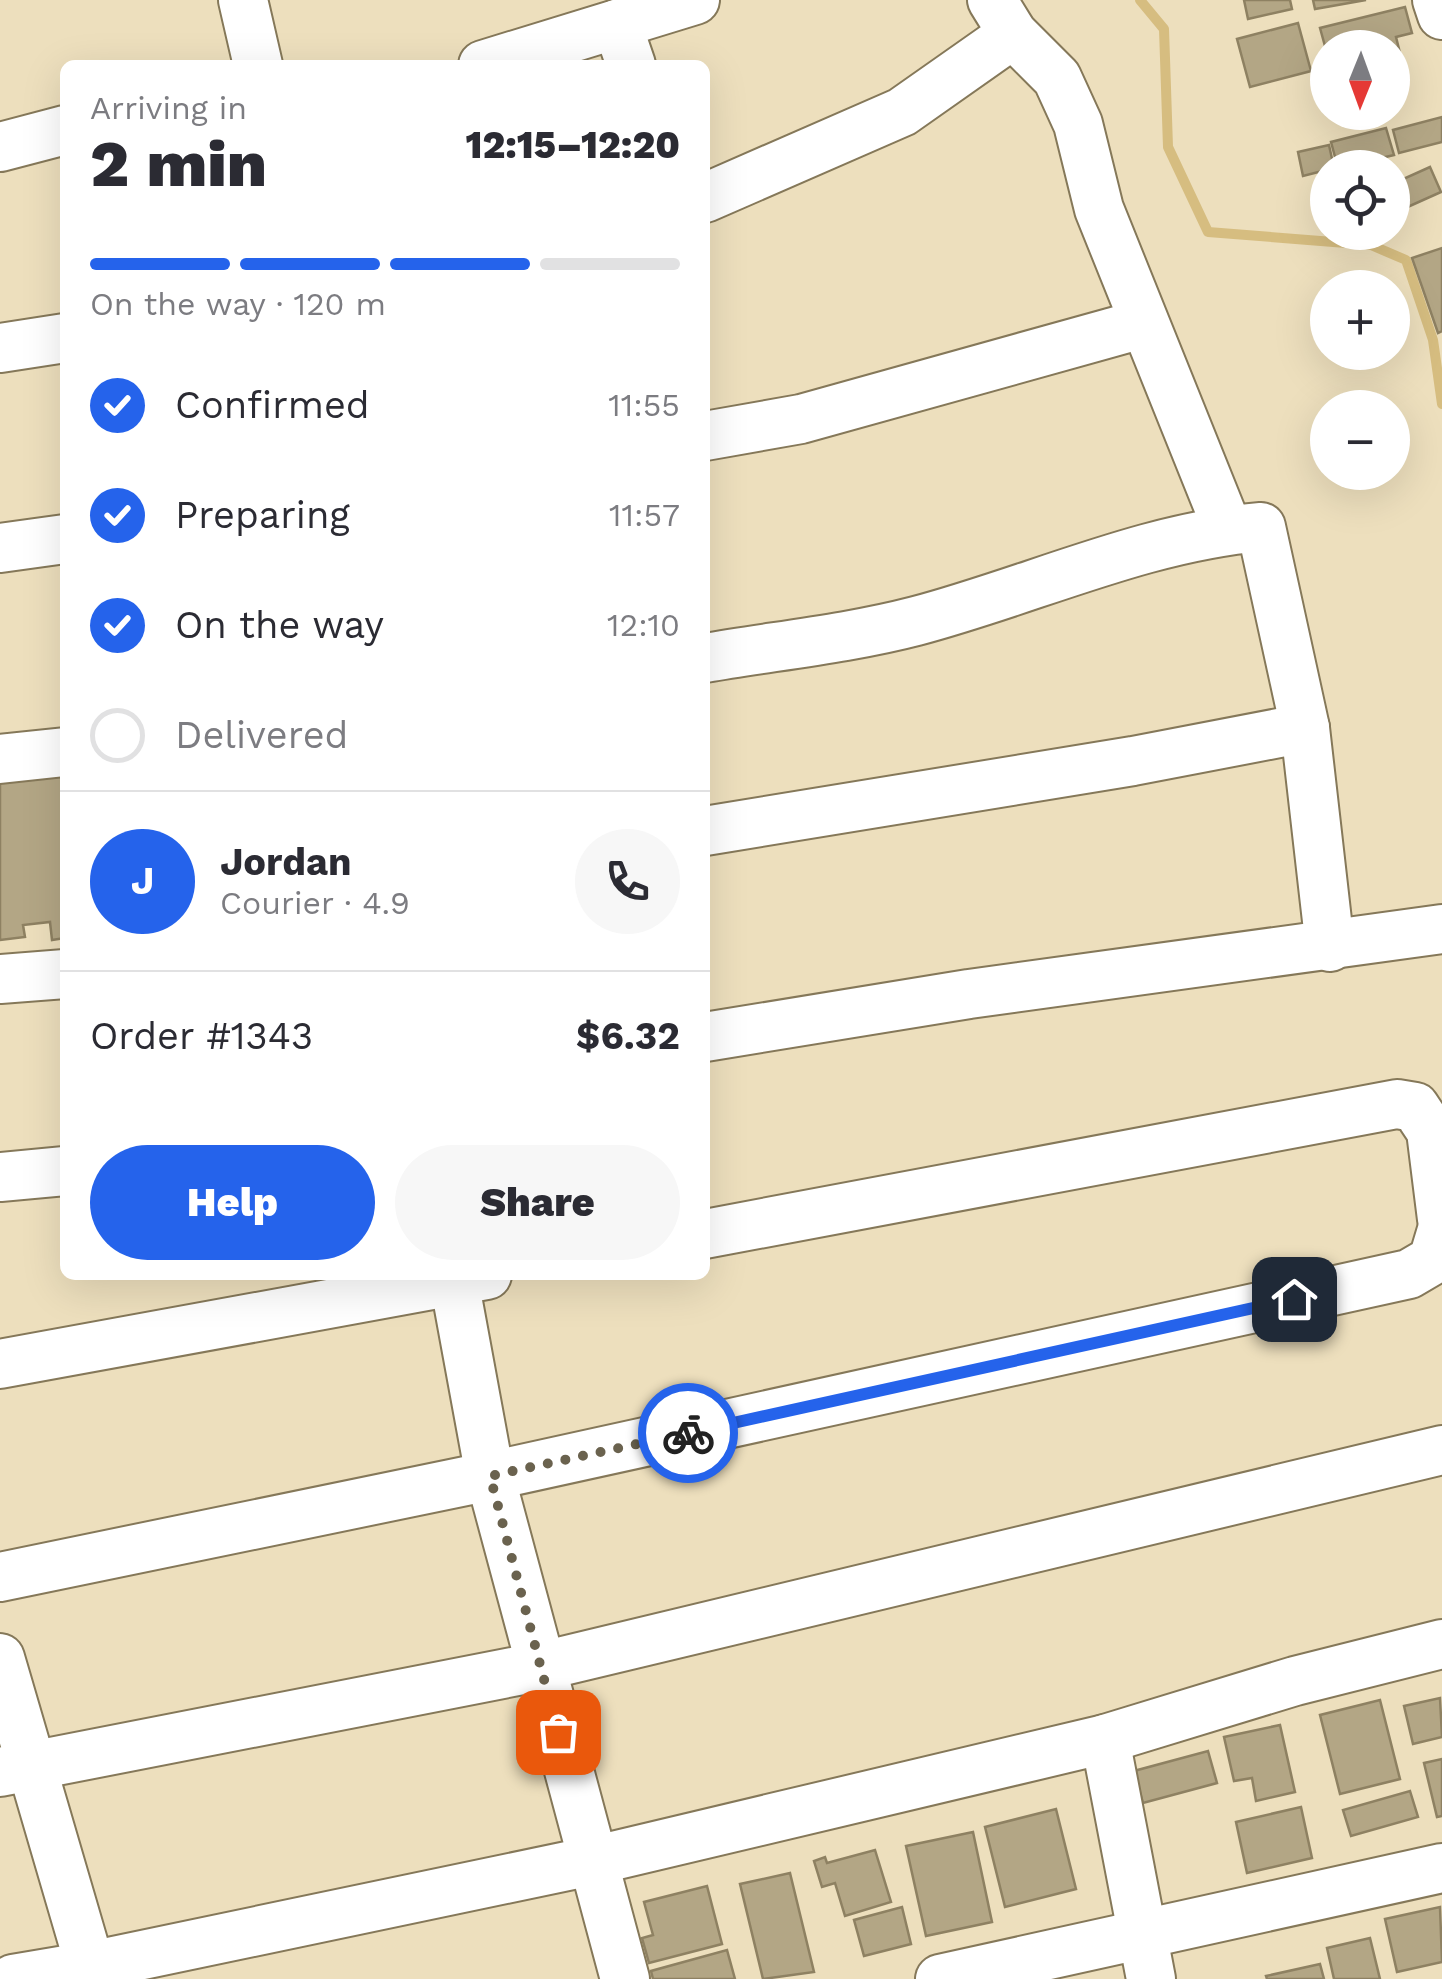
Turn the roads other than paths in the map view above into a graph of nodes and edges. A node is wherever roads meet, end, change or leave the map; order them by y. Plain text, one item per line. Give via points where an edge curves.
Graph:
1 (243, 0) edge
2 (695, 0) edge
3 (1003, 17) edge
4 (624, 44) edge
5 (257, 60) edge
6 (517, 60) edge
7 (60, 131) edge
8 (0, 147) edge
9 (710, 196) edge
10 (1142, 324) junction
11 (60, 339) edge
12 (0, 348) edge
13 (710, 435) edge
14 (1228, 530) junction
15 (60, 540) edge
16 (0, 548) edge
17 (710, 657) edge
18 (1305, 728) junction
19 (60, 753) edge
20 (0, 760) edge
21 (710, 830) edge
22 (1442, 929) edge
23 (1330, 947) junction
24 (60, 974) edge
25 (0, 979) edge
26 (710, 1036) edge
27 (60, 1171) edge
28 (0, 1177) edge
29 (1442, 1218) edge
30 (1442, 1230) edge
31 (710, 1233) edge
32 (449, 1280) edge
33 (465, 1280) edge
34 (0, 1364) edge
35 (1442, 1450) edge
36 (490, 1476) junction
37 (0, 1576) edge
38 (1442, 1644) edge
39 (0, 1658) edge
40 (538, 1668) junction
41 (1105, 1739) junction
42 (15, 1769) edge
43 (596, 1860) junction
44 (1442, 1868) edge
45 (1146, 1957) edge
46 (90, 1966) junction
47 (14, 1979) edge
48 (625, 1979) edge
49 (940, 1979) edge

1 - 5 street
2 - 4 street
3 - 9 street via 902,112
3 - 10 street via 1057,78 1071,108 1098,209
4 - 6 street
7 - 8 street
10 - 13 street via 802,419
10 - 14 street
11 - 12 street
14 - 17 street via 913,622
14 - 18 street via 1262,527
15 - 16 street
18 - 21 street
18 - 23 street
19 - 20 street
22 - 23 street
23 - 26 street via 968,994
24 - 25 street
27 - 28 street
29 - 31 street via 1432,1131 1416,1107 1397,1104
30 - 36 street via 1433,1260 1409,1274
32 - 34 street
33 - 36 street
35 - 40 street
36 - 37 street
36 - 40 street
38 - 41 street
39 - 42 street
40 - 42 street
40 - 43 street
41 - 43 street
41 - 45 street
42 - 46 street
43 - 46 street
43 - 48 street
44 - 45 street
45 - 49 street
46 - 47 street

